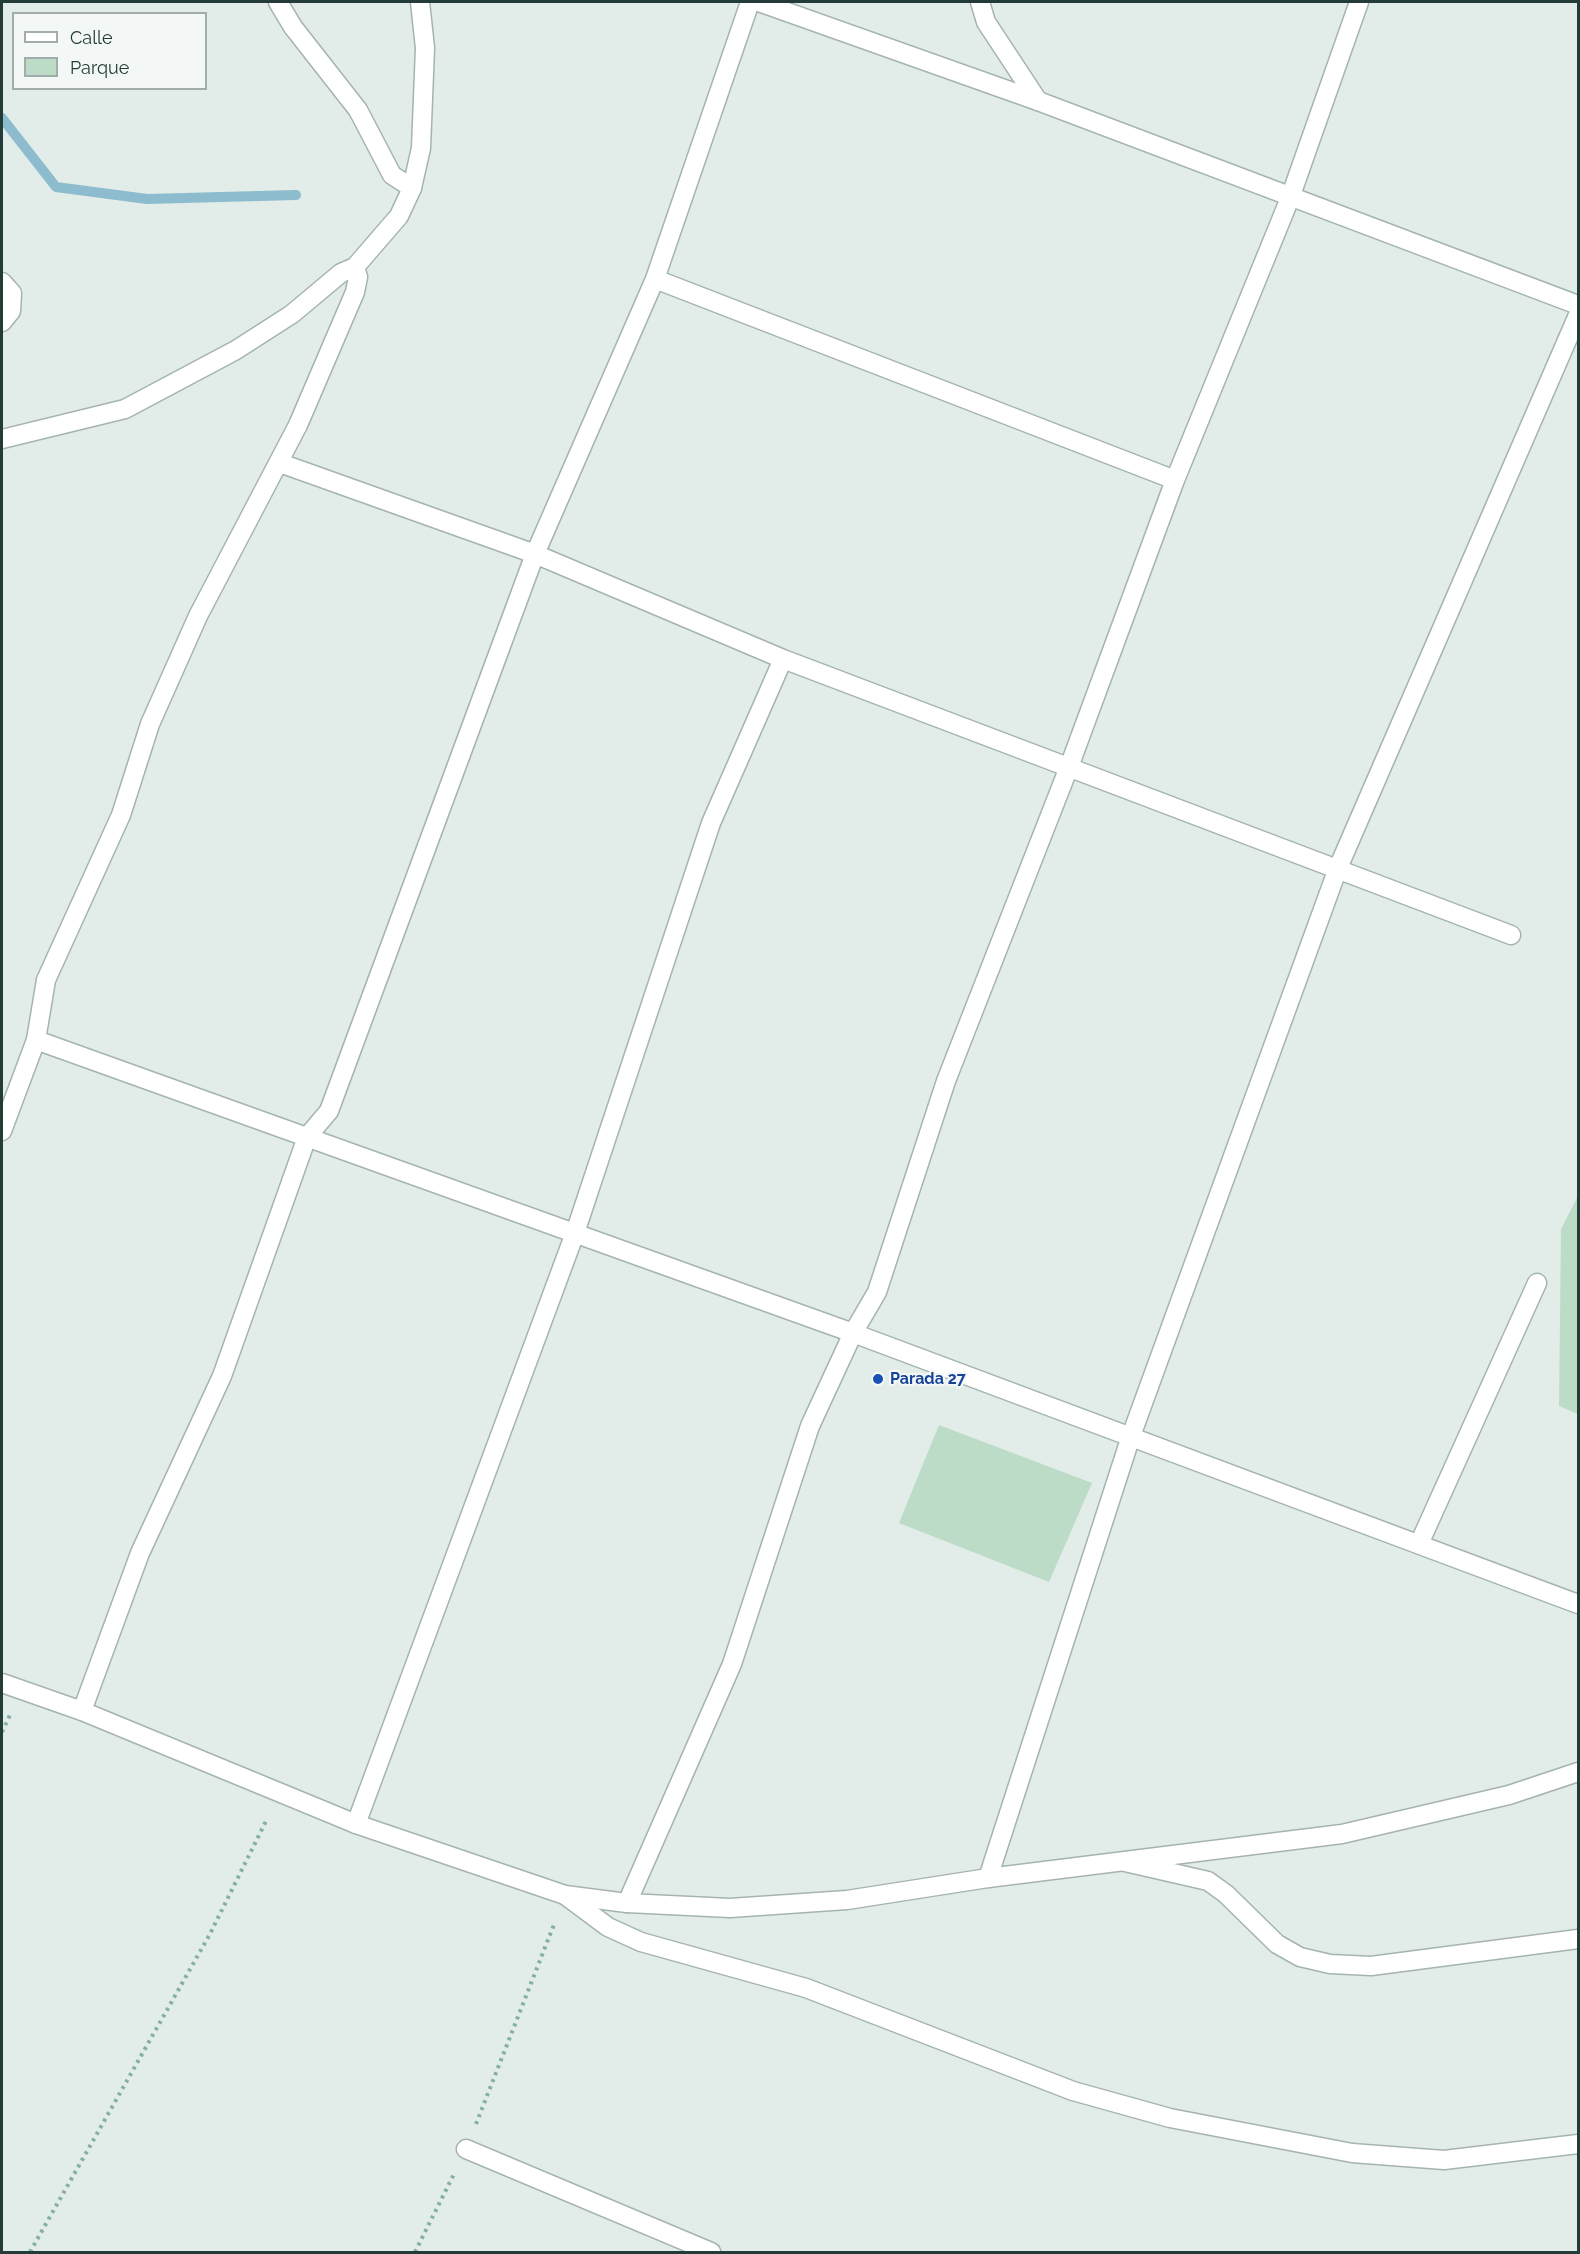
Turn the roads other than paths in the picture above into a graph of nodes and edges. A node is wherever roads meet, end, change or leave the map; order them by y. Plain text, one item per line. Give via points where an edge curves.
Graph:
1 (278, 2) edge
2 (420, 2) edge
3 (750, 2) edge
4 (759, 2) edge
5 (980, 2) edge
6 (1359, 2) edge
7 (1038, 101) junction
8 (412, 188) junction
9 (1290, 198) junction
10 (355, 267) junction
11 (655, 279) junction
12 (2, 282) edge
13 (1578, 305) edge
14 (1578, 315) edge
15 (2, 322) edge
16 (2, 439) edge
17 (280, 462) junction
18 (1175, 480) junction
19 (535, 554) junction
20 (783, 659) junction
21 (1069, 767) junction
22 (1338, 868) junction
23 (1511, 934) dead end
24 (36, 1040) junction
25 (2, 1131) edge
26 (307, 1137) junction
27 (575, 1233) junction
28 (1537, 1283) dead end
29 (853, 1333) junction
30 (1131, 1436) junction
31 (1419, 1544) junction
32 (1578, 1605) edge
33 (2, 1683) edge
34 (82, 1711) junction
35 (1578, 1772) edge
36 (356, 1824) junction
37 (1121, 1861) junction
38 (988, 1878) junction
39 (565, 1895) junction
40 (627, 1903) junction
41 (1578, 1939) edge
42 (1578, 2144) edge
43 (466, 2149) road end
44 (711, 2253) edge

1 - 8 street via 358,110 392,175
2 - 8 street via 424,48 421,148
3 - 11 street
4 - 7 street
5 - 7 street via 986,22
6 - 9 street
7 - 9 street
8 - 10 street via 399,216
9 - 13 street
9 - 18 street
10 - 16 street via 341,273 292,314 236,350 125,409
10 - 17 street via 355,292
11 - 18 street
11 - 19 street
12 - 15 street via 12,293 11,310
14 - 22 street
17 - 19 street
17 - 24 street via 198,616 150,724 120,815 46,980
18 - 21 street
19 - 20 street
19 - 26 street via 329,1111
20 - 21 street
20 - 27 street via 711,823
21 - 22 street
21 - 29 street via 946,1081 878,1292
22 - 23 street
22 - 30 street
24 - 25 street
24 - 26 street
26 - 27 street
26 - 34 street via 222,1376 140,1553
27 - 29 street
27 - 36 street
28 - 31 street
29 - 30 street
29 - 40 street via 810,1426 732,1664
30 - 31 street
30 - 38 street
31 - 32 street
33 - 34 street
34 - 36 street
35 - 37 street via 1509,1795 1341,1834
36 - 39 street
37 - 38 street
37 - 41 street via 1208,1881 1277,1944 1300,1958 1330,1964 1371,1966
38 - 40 street via 847,1900 730,1908
39 - 40 street
39 - 42 street via 608,1928 641,1942 806,1988 1073,2091 1170,2118 1353,2153 1444,2160
43 - 44 street

